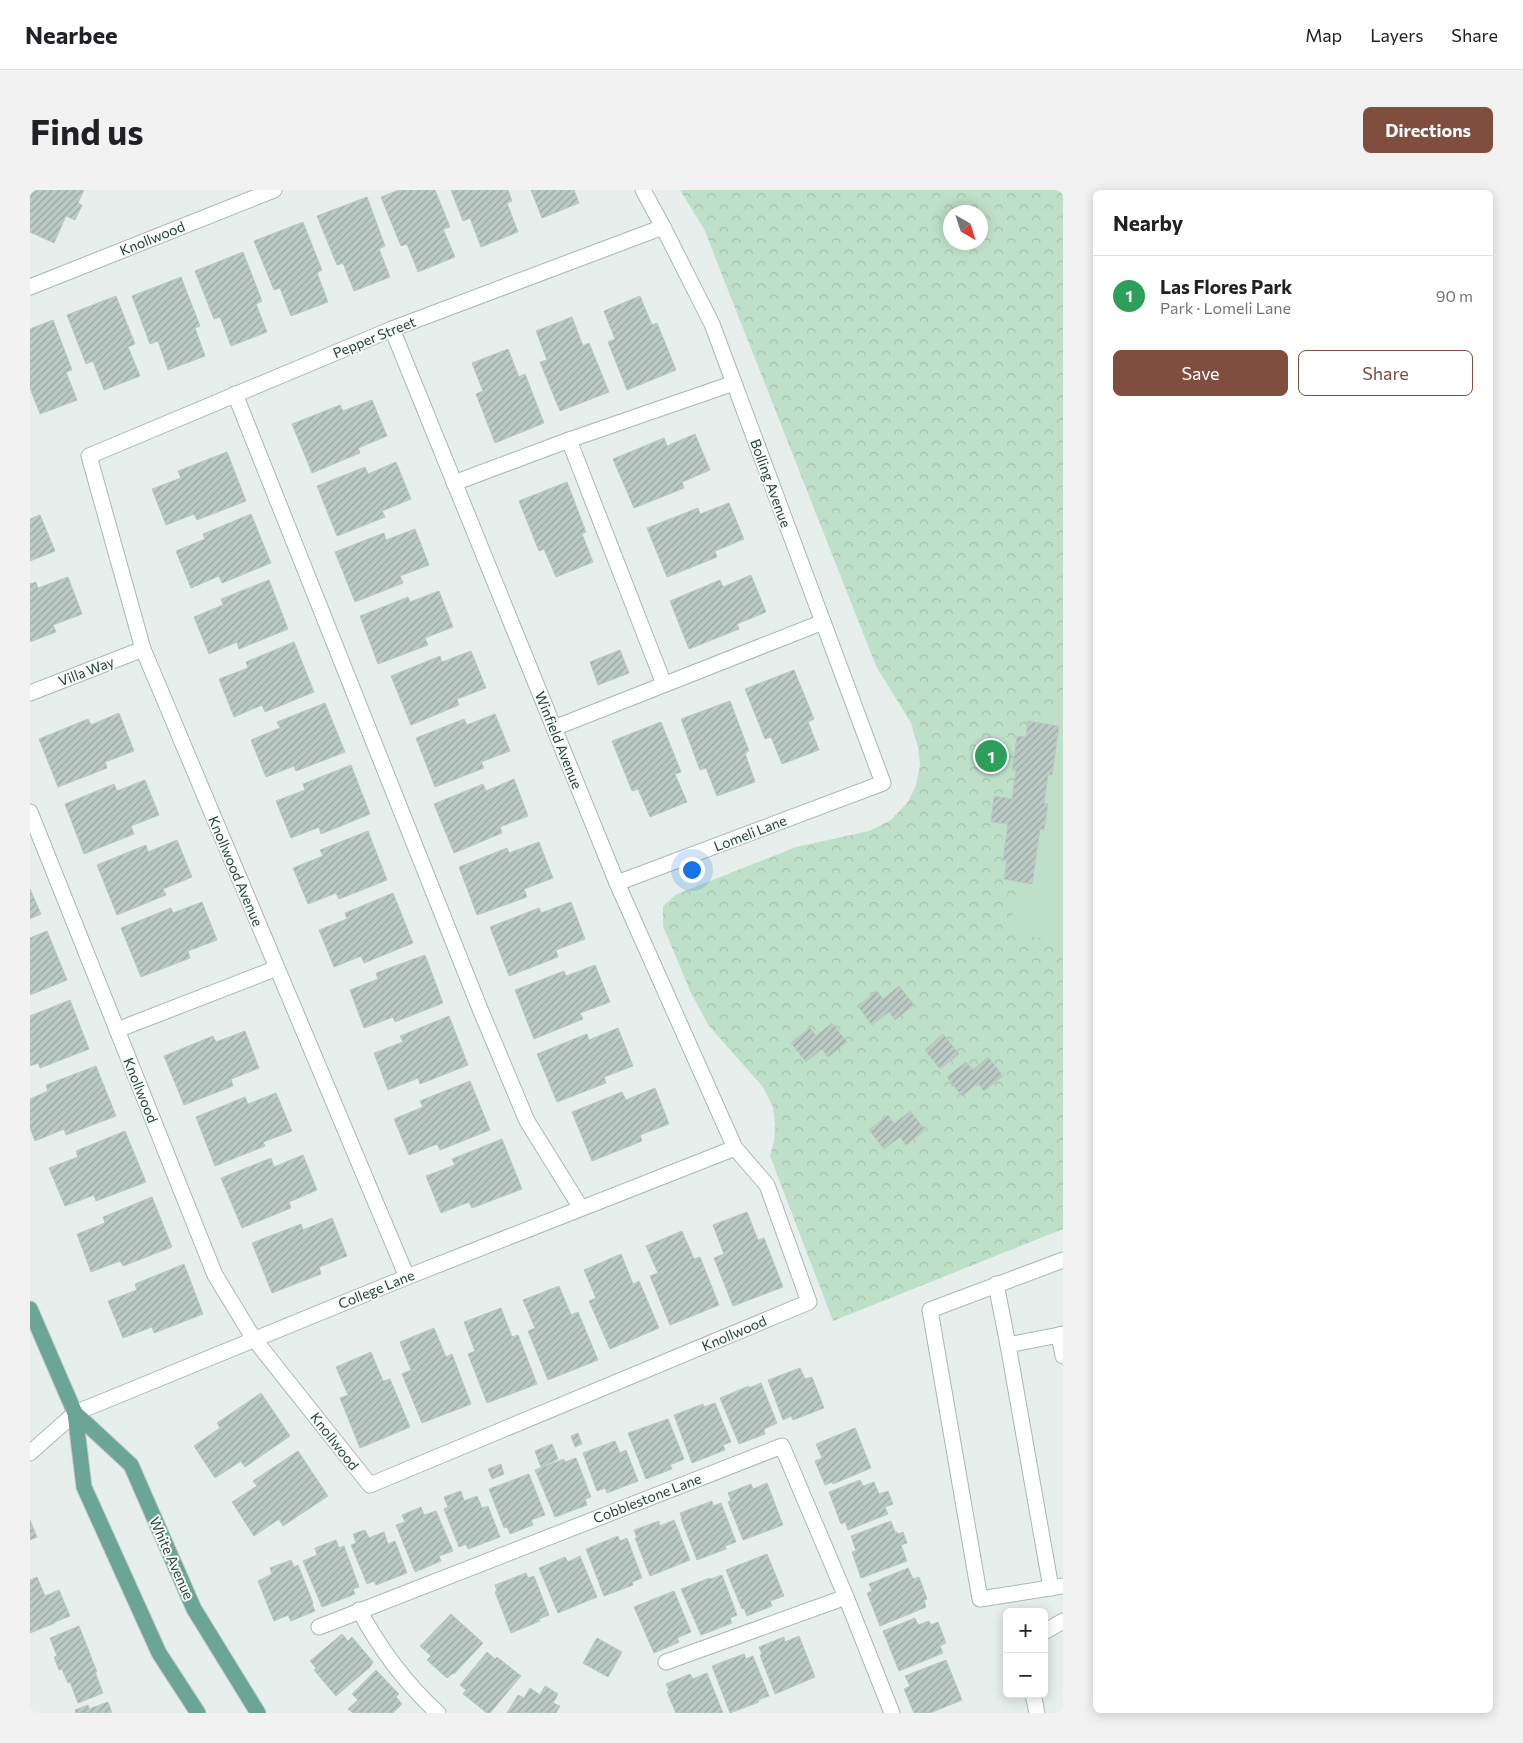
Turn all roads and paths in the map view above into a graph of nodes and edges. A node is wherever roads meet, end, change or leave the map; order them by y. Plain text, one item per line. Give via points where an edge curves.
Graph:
1 (274, 190) edge
2 (643, 190) edge
3 (664, 227) junction
4 (30, 287) edge
5 (392, 329) junction
6 (734, 383) junction
7 (235, 394) junction
8 (569, 440) junction
9 (89, 456) joint
10 (454, 483) junction
11 (823, 622) junction
12 (143, 650) junction
13 (664, 684) junction
14 (30, 692) edge
15 (554, 728) junction
16 (883, 783) joint
17 (30, 812) edge
18 (617, 883) junction
19 (277, 968) junction
20 (117, 1030) junction
21 (735, 1148) junction
22 (581, 1208) junction
23 (1063, 1260) edge
24 (407, 1276) junction
25 (996, 1284) junction
26 (30, 1309) edge
27 (1061, 1335) edge
28 (254, 1339) junction
29 (1008, 1345) junction
30 (1063, 1356) edge
31 (75, 1413) junction
32 (30, 1452) edge
33 (1057, 1587) edge
34 (846, 1597) junction
35 (359, 1610) junction
36 (1063, 1621) edge
37 (319, 1626) dead end
38 (1048, 1630) edge
39 (666, 1662) dead end
40 (1034, 1698) edge
41 (198, 1713) edge
42 (258, 1713) edge
43 (438, 1713) edge
44 (892, 1713) edge
45 (1037, 1713) edge

1 - 4 street, Knollwood
2 - 3 street, Bolling Avenue
3 - 5 street, Pepper Street
3 - 6 street, Bolling Avenue via 712,324
5 - 7 street, Pepper Street
5 - 10 street, Winfield Avenue
6 - 8 street
6 - 11 street, Bolling Avenue
7 - 9 street, Pepper Street
7 - 22 street via 527,1121
8 - 10 street
8 - 13 street
9 - 12 street, Knollwood Avenue
10 - 15 street, Winfield Avenue
11 - 13 street
11 - 16 street, Bolling Avenue
12 - 14 street, Villa Way
12 - 19 street, Knollwood Avenue
13 - 15 street
15 - 18 street, Winfield Avenue
16 - 18 street, Lomeli Lane
17 - 20 street, Knollwood
18 - 21 street, Winfield Avenue
19 - 20 street
19 - 24 street, Knollwood Avenue
20 - 28 street, Knollwood via 215,1275
21 - 22 street, College Lane
21 - 28 street, Knollwood via 767,1185 809,1302 370,1484
22 - 24 street, College Lane
23 - 25 street
24 - 28 street, College Lane
25 - 29 street
25 - 33 street via 930,1310 980,1599
26 - 31 main road, White Avenue
27 - 29 street
27 - 30 street
28 - 31 street, College Lane
29 - 33 street
31 - 32 street, College Lane
31 - 41 main road, White Avenue via 84,1487 159,1653
31 - 42 main road, White Avenue via 131,1465 194,1609
34 - 35 street, Cobblestone Lane via 782,1446
34 - 39 street
34 - 44 street, Cobblestone Lane
35 - 37 street, Cobblestone Lane
35 - 43 street via 375,1639 420,1696
36 - 38 street
40 - 45 street

